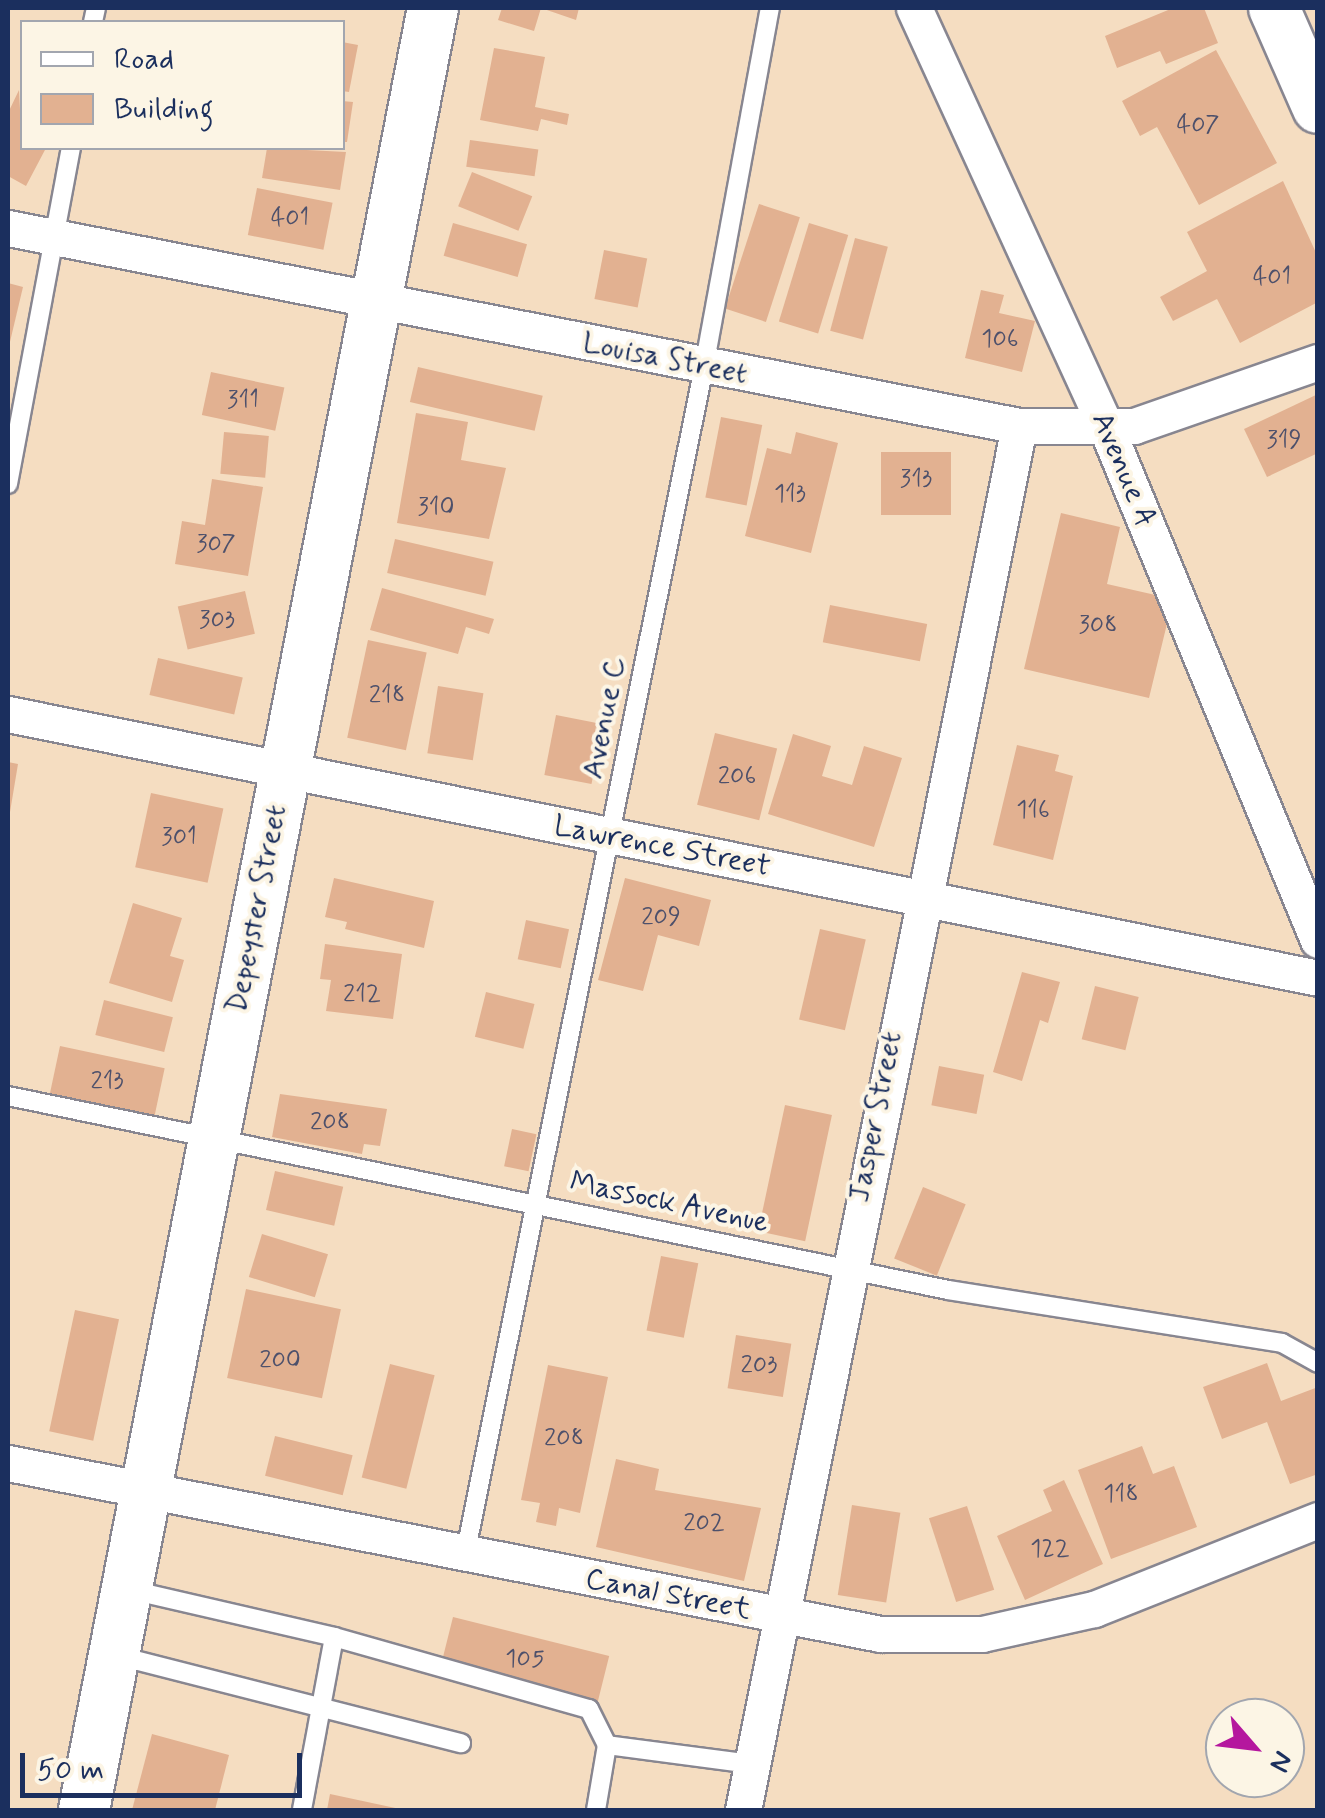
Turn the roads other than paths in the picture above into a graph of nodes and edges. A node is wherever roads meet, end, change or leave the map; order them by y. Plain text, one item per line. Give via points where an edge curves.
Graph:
1 (433, 8) edge
2 (770, 8) edge
3 (914, 8) edge
4 (1294, 29) edge
5 (1318, 108) edge
6 (71, 150) edge
7 (8, 228) edge
8 (55, 238) junction
9 (376, 302) junction
10 (1318, 362) edge
11 (704, 367) junction
12 (1019, 426) junction
13 (1106, 427) junction
14 (8, 484) edge
15 (8, 714) edge
16 (284, 771) junction
17 (608, 838) junction
18 (920, 897) junction
19 (1318, 940) edge
20 (1318, 978) edge
21 (8, 1096) edge
22 (212, 1138) junction
23 (538, 1204) junction
24 (846, 1270) junction
25 (1318, 1362) edge
26 (8, 1464) edge
27 (144, 1492) junction
28 (1318, 1520) edge
29 (465, 1555) junction
30 (126, 1588) junction
31 (779, 1618) junction
32 (334, 1637) junction
33 (114, 1654) junction
34 (322, 1704) junction
35 (461, 1744) dead end
36 (608, 1745) junction
37 (752, 1764) junction
38 (84, 1810) edge
39 (302, 1810) edge
40 (596, 1810) edge
41 (742, 1810) edge

1 - 9 street, Depeyster Street
2 - 11 lane, Avenue C
3 - 13 street, Avenue A
4 - 5 street
6 - 8 lane
7 - 8 street, Louisa Street
8 - 9 street, Louisa Street
8 - 14 lane
9 - 11 street, Louisa Street
9 - 16 street, Depeyster Street
10 - 13 street, Louisa Street via 1134,426
11 - 12 street, Louisa Street
11 - 17 lane, Avenue C
12 - 13 street, Louisa Street
12 - 18 street, Jasper Street
13 - 19 street, Avenue A
15 - 16 street, Lawrence Street
16 - 17 street, Lawrence Street
16 - 22 street, Depeyster Street
17 - 18 street, Lawrence Street
17 - 23 lane, Avenue C
18 - 20 street, Lawrence Street
18 - 24 street, Jasper Street
21 - 22 lane, Massock Avenue
22 - 23 lane, Massock Avenue
22 - 27 street, Depeyster Street
23 - 24 lane, Massock Avenue
23 - 29 lane, Avenue C
24 - 25 lane, Massock Avenue via 1282,1344
24 - 31 street, Jasper Street
26 - 27 street, Canal Street
27 - 29 street, Canal Street
27 - 30 street, Depeyster Street
28 - 31 street, Canal Street via 1094,1609 982,1634 880,1634
29 - 31 street, Canal Street
30 - 32 lane
30 - 33 street, Depeyster Street
31 - 37 street, Jasper Street
32 - 34 lane
32 - 36 lane via 578,1704 596,1716
33 - 34 lane
33 - 38 street, Depeyster Street
34 - 35 lane via 358,1720
34 - 39 lane
36 - 37 lane
36 - 40 lane
37 - 41 street, Jasper Street

